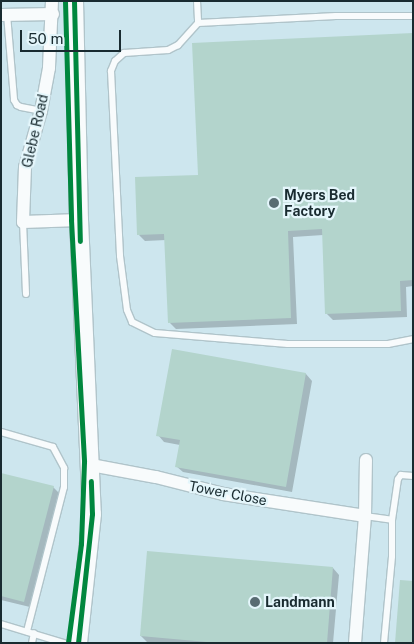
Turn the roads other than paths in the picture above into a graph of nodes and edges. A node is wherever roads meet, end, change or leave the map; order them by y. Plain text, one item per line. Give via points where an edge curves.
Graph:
1 (74, 1) edge
2 (196, 1) edge
3 (52, 7) edge
4 (4, 15) edge
5 (413, 16) edge
6 (198, 23) junction
7 (41, 111) junction
8 (79, 220) junction
9 (22, 222) junction
10 (26, 294) dead end
11 (413, 339) edge
12 (1, 432) edge
13 (366, 460) dead end
14 (91, 465) junction
15 (413, 476) edge
16 (365, 516) junction
17 (392, 520) junction
18 (1, 624) edge
19 (27, 631) junction
20 (34, 633) junction
21 (32, 643) edge
22 (64, 643) edge
23 (78, 643) edge
24 (355, 643) edge
25 (384, 643) edge

1 - 8 street
2 - 6 lane
3 - 4 street, Glebe Road
3 - 7 street, Glebe Road via 49,68
4 - 7 lane via 14,100 21,107
5 - 6 lane via 336,16
6 - 11 lane via 178,45 168,50 124,53 110,72 120,256 127,310 132,322 155,333 288,344 388,344
7 - 9 street, Glebe Road via 26,167
8 - 9 street
8 - 14 street
9 - 10 lane
12 - 19 lane via 53,447 64,468 64,486
13 - 16 street
14 - 16 street, Tower Close via 223,494
14 - 23 street via 92,514
15 - 17 lane via 401,475 398,479
16 - 17 lane
16 - 24 street
17 - 25 lane
18 - 19 lane
19 - 20 lane
20 - 21 lane
20 - 22 lane

